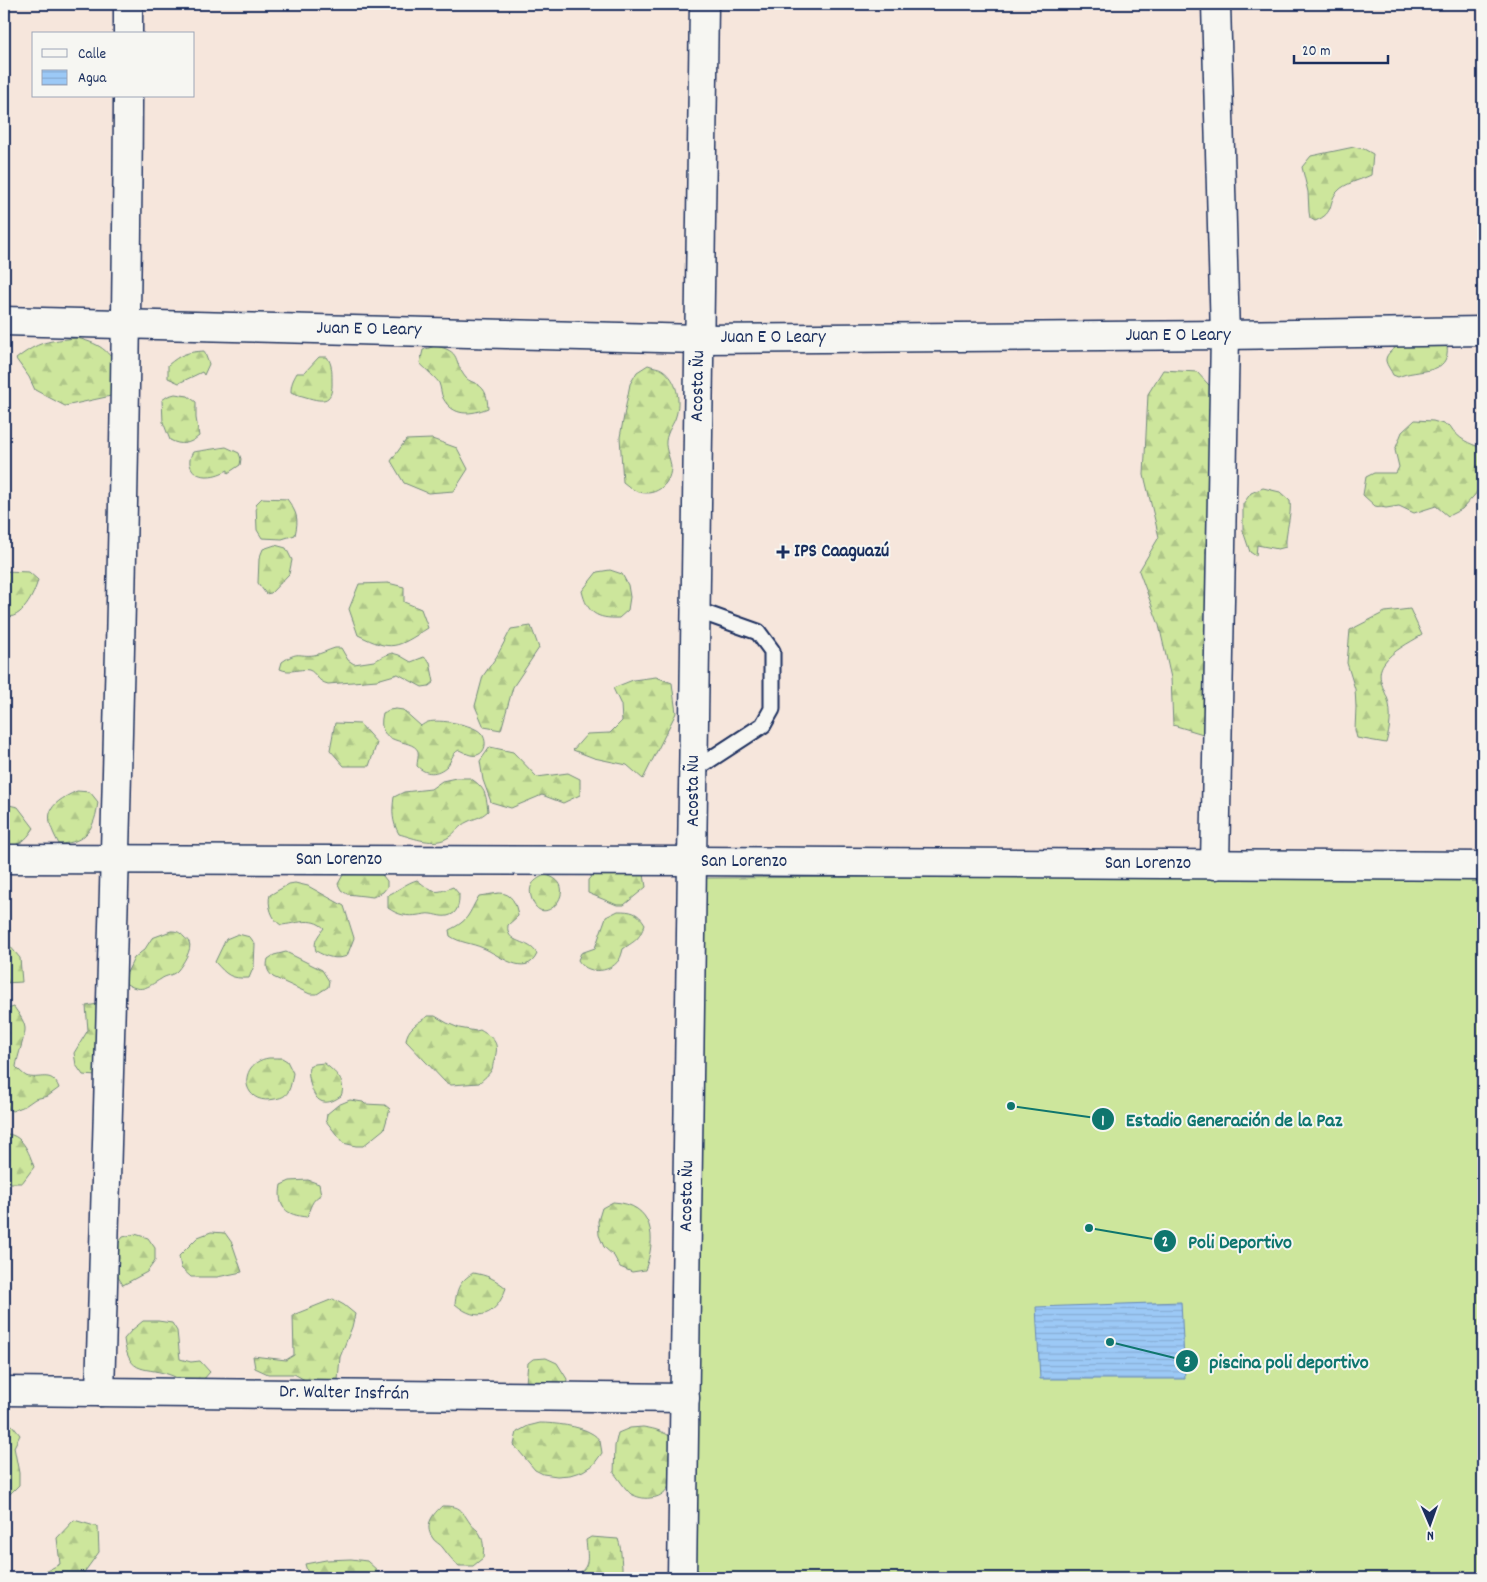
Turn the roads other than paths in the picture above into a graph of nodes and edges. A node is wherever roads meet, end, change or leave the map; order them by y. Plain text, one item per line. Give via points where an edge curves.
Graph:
1 (128, 4) edge
2 (704, 4) edge
3 (1216, 4) edge
4 (128, 32) edge
5 (128, 98) edge
6 (4, 320) edge
7 (127, 324) junction
8 (1483, 331) edge
9 (1225, 335) junction
10 (699, 339) junction
11 (696, 610) junction
12 (694, 770) junction
13 (4, 859) edge
14 (115, 860) junction
15 (693, 861) junction
16 (1215, 865) junction
17 (1483, 866) edge
18 (4, 1391) edge
19 (100, 1392) junction
20 (685, 1398) junction
21 (682, 1578) edge

1 - 4 street
2 - 10 street, Acosta Ñu
3 - 9 street
5 - 7 street
6 - 7 street, Juan E O Leary
7 - 10 street, Juan E O Leary
7 - 14 street
8 - 9 street, Juan E O Leary
9 - 10 street, Juan E O Leary
9 - 16 street
10 - 11 street, Acosta Ñu
11 - 12 street, Acosta Ñu
11 - 12 lane via 758,632 772,650 772,709 763,725
12 - 15 street, Acosta Ñu
13 - 14 street, San Lorenzo
14 - 15 street, San Lorenzo
14 - 19 street
15 - 16 street, San Lorenzo
15 - 20 street, Acosta Ñu
16 - 17 street, San Lorenzo
18 - 19 street, Dr. Walter Insfrán
19 - 20 street, Dr. Walter Insfrán
20 - 21 street, Acosta Ñu

